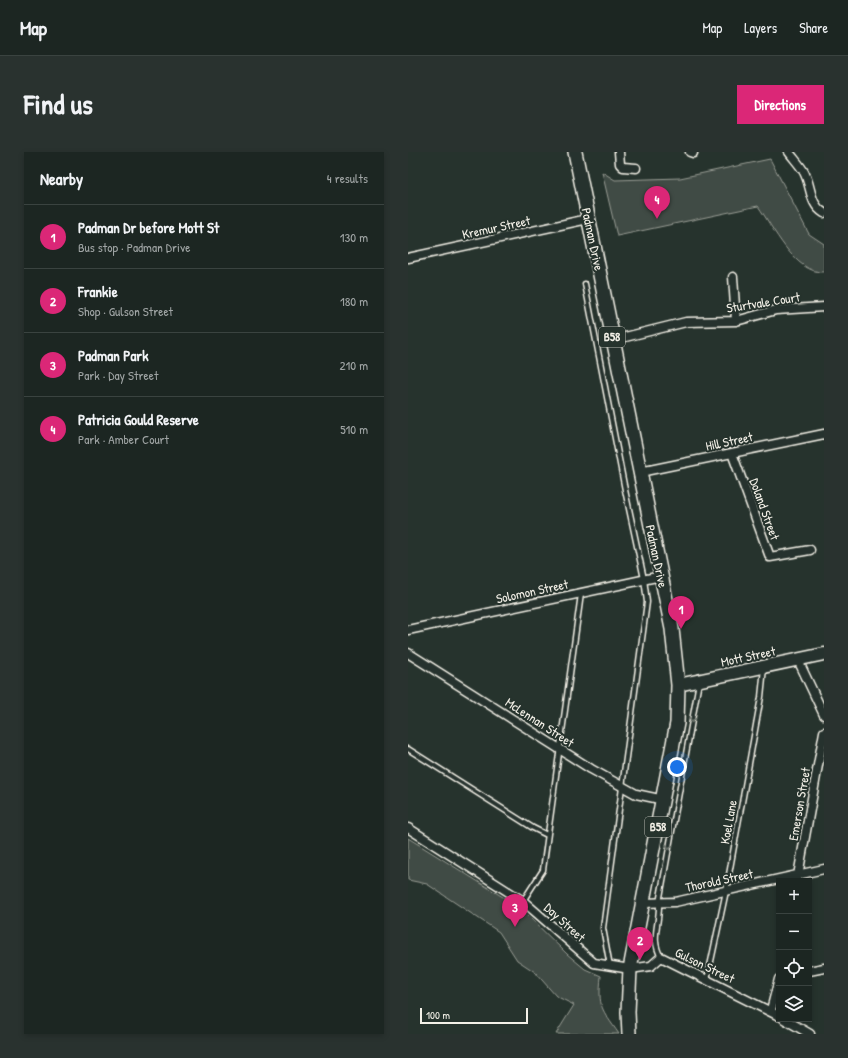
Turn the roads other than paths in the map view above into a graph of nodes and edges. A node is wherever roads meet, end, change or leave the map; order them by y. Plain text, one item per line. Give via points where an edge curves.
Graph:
1 (575, 152) edge
2 (619, 152) edge
3 (789, 152) edge
4 (636, 168) dead end
5 (824, 213) edge
6 (588, 219) junction
7 (408, 258) edge
8 (733, 277) dead end
9 (585, 284) dead end
10 (824, 307) edge
11 (736, 321) junction
12 (613, 340) junction
13 (824, 434) edge
14 (732, 453) junction
15 (640, 472) junction
16 (810, 550) dead end
17 (661, 576) junction
18 (644, 579) junction
19 (580, 593) junction
20 (408, 630) edge
21 (408, 653) edge
22 (824, 654) edge
23 (798, 660) junction
24 (764, 668) junction
25 (699, 681) junction
26 (678, 685) junction
27 (824, 715) edge
28 (824, 732) edge
29 (408, 749) edge
30 (560, 749) junction
31 (622, 787) junction
32 (664, 800) junction
33 (408, 828) edge
34 (547, 834) junction
35 (824, 869) edge
36 (797, 878) edge
37 (776, 882) edge
38 (726, 890) junction
39 (523, 901) junction
40 (643, 903) junction
41 (659, 903) junction
42 (661, 957) junction
43 (610, 966) junction
44 (824, 968) edge
45 (630, 969) junction
46 (812, 970) edge
47 (708, 980) junction
48 (777, 986) edge
49 (771, 1010) junction
50 (776, 1014) edge
51 (789, 1022) edge
52 (629, 1034) edge
53 (810, 1034) edge

1 - 6 main road, Padman Drive / B58
2 - 4 street via 620,164 623,167
3 - 5 street via 804,173 812,200
6 - 7 street, Kremur Street
6 - 12 main road, Padman Drive / B58
8 - 11 street
9 - 18 lane
10 - 11 street, Sturtvale Court via 776,310
11 - 12 street, Sturtvale Court via 686,322
12 - 15 main road, Padman Drive / B58
13 - 14 street, Hill Street
14 - 15 street, Hill Street
14 - 16 street, Doland Street via 770,557
15 - 17 main road, Padman Drive / B58
17 - 18 street, Solomon Street
17 - 26 main road, Padman Drive / B58 via 674,642
18 - 19 street, Solomon Street
18 - 31 lane via 646,612
19 - 20 street, Solomon Street
19 - 30 lane
21 - 30 street, McLennan Street
22 - 23 street, Mott Street
23 - 24 street, Mott Street
23 - 27 street
24 - 25 street, Mott Street
24 - 38 lane, Koel Lane
25 - 26 street, Mott Street
25 -> 41 lane
26 - 32 main road, Padman Drive / B58 via 677,723
28 - 36 street, Emerson Street
29 - 34 lane via 533,828
30 - 31 street, McLennan Street
30 - 34 lane
31 - 32 street, McLennan Street via 643,796
31 - 43 lane via 603,928
32 - 40 main road, Padman Drive / B58
33 - 39 street, Day Street
34 - 39 lane via 543,870
35 - 36 street, Thorold Street
37 - 38 street, Thorold Street
38 - 41 street, Thorold Street
38 - 47 lane, Koel Lane
39 - 43 street, Day Street via 585,957 594,963
40 - 41 street, Thorold Street
40 - 45 main road, Padman Drive / B58
41 - 42 lane via 660,916 655,944
42 - 45 street, Gulson Street via 651,966
42 - 47 street, Gulson Street
43 - 45 street, Day Street
44 - 46 street
45 - 52 main road, Padman Drive / B58
47 - 49 street, Gulson Street
48 - 49 street
49 - 50 street, Gulson Street
51 - 53 street

